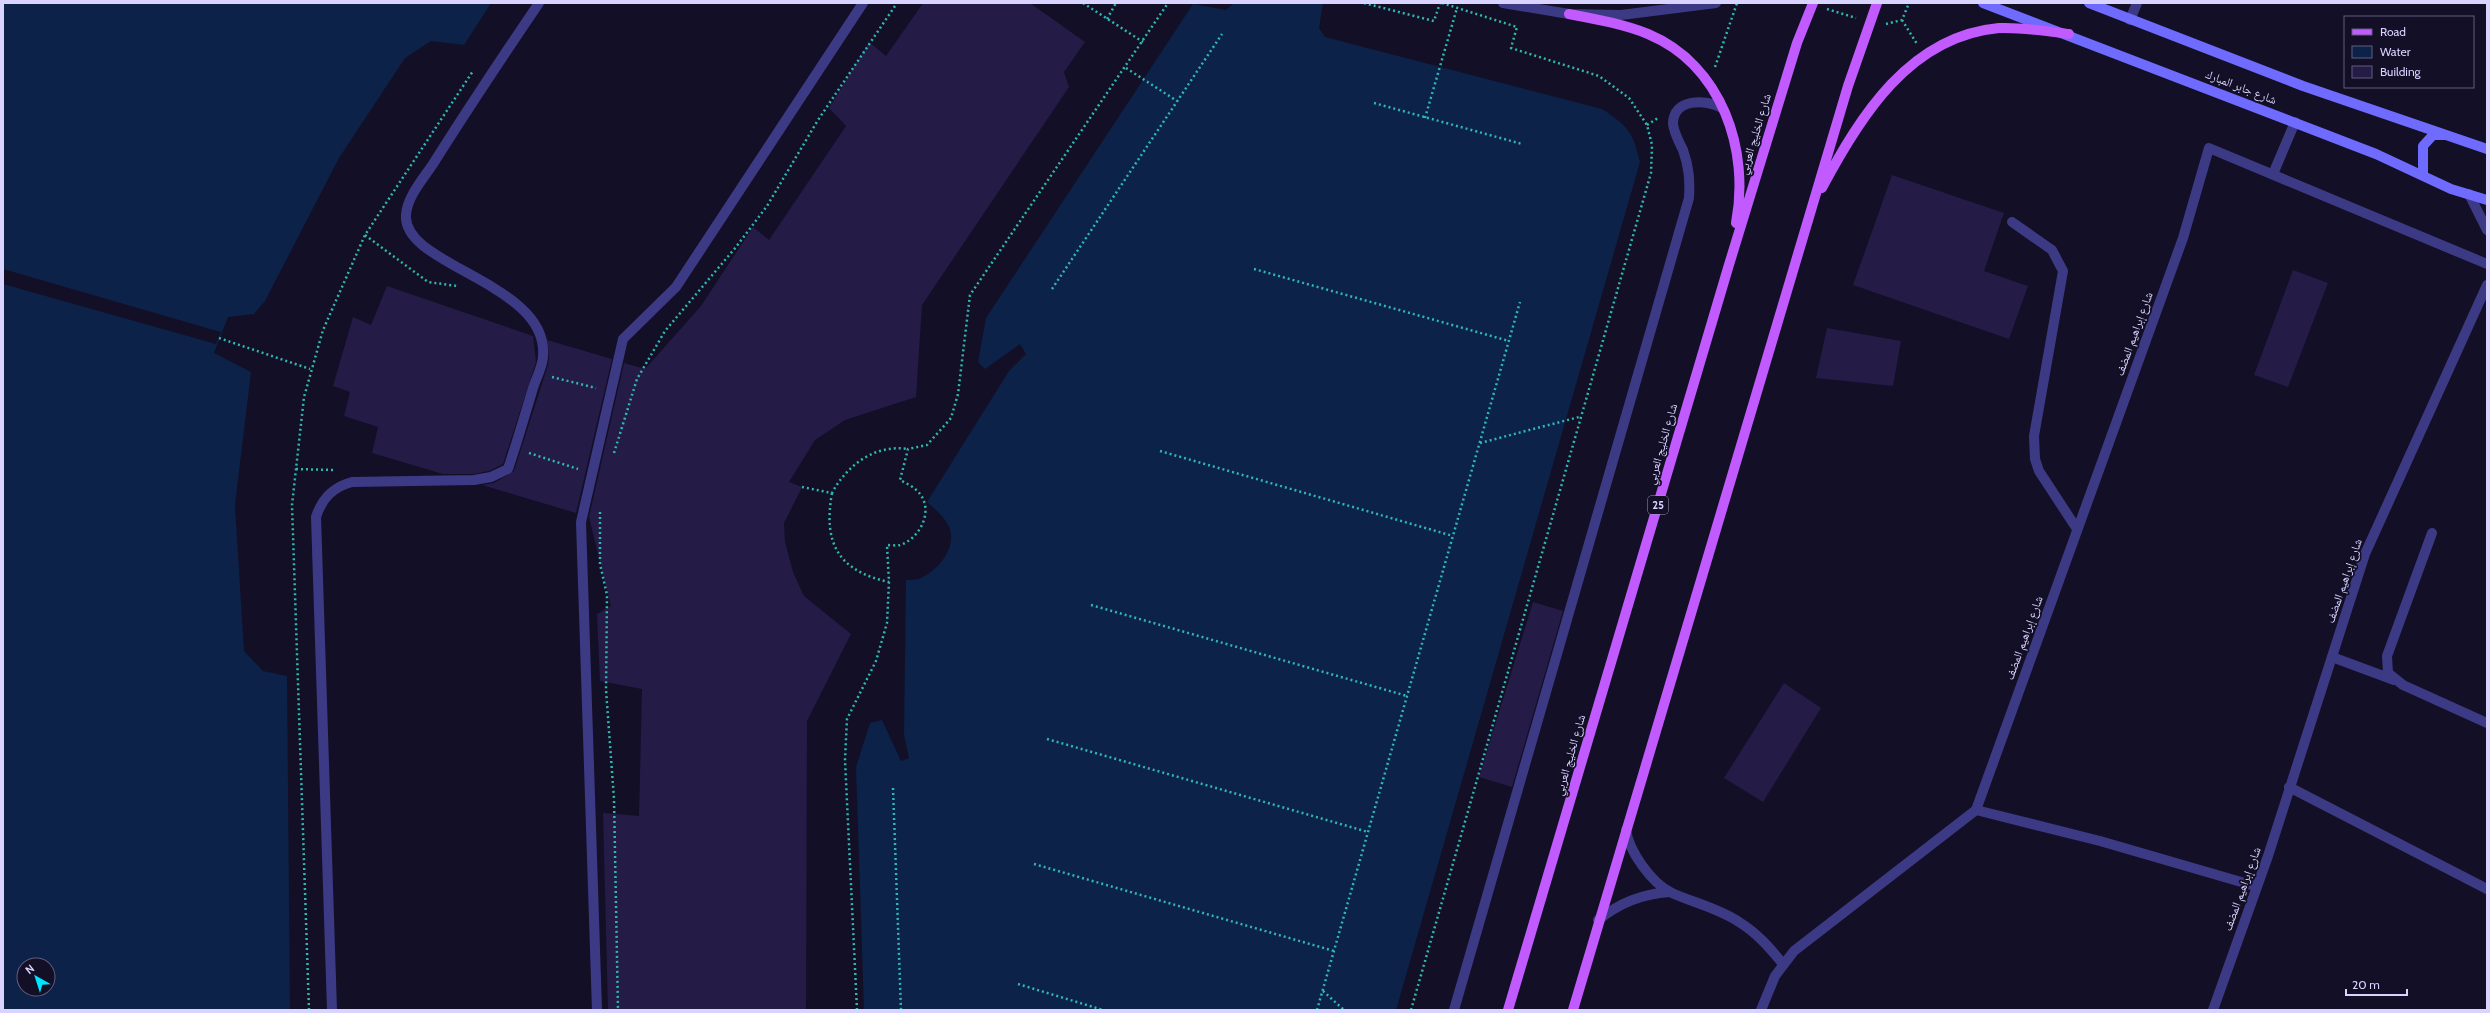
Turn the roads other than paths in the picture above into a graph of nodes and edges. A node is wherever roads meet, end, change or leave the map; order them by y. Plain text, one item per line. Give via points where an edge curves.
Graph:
1 (539, 3) edge
2 (863, 3) edge
3 (1503, 3) edge
4 (1716, 3) edge
5 (1813, 3) edge
6 (1877, 3) edge
7 (1984, 3) edge
8 (2089, 3) edge
9 (2137, 3) edge
10 (1569, 14) junction
11 (2130, 20) junction
12 (2069, 34) junction
13 (1722, 108) junction
14 (2295, 122) junction
15 (2446, 135) junction
16 (2487, 149) edge
17 (2273, 174) junction
18 (2423, 176) junction
19 (2469, 194) junction
20 (2487, 200) edge
21 (1811, 210) junction
22 (2012, 222) dead end
23 (2487, 230) edge
24 (2487, 264) edge
25 (1728, 268) junction
26 (2487, 285) edge
27 (2078, 529) junction
28 (2432, 533) dead end
29 (2332, 657) junction
30 (2394, 680) junction
31 (2487, 723) edge
32 (2289, 787) junction
33 (1976, 810) junction
34 (1626, 830) junction
35 (2255, 886) junction
36 (2487, 889) edge
37 (1670, 892) junction
38 (1598, 920) junction
39 (1783, 964) junction
40 (332, 1010) edge
41 (597, 1010) edge
42 (1454, 1010) edge
43 (1508, 1010) edge
44 (1573, 1010) edge
45 (1761, 1010) edge
46 (2213, 1010) edge

1 - 40 street via 457,125 413,195 406,214 409,229 422,245 503,295 530,317 540,336 543,356 508,469 491,477 463,481 352,482 332,491 319,506 315,528
2 - 41 street via 676,287 623,339 581,522
3 - 10 street
4 - 10 street via 1621,15
5 - 25 main road, شارع الخليج العربي / 25 via 1796,43
6 - 21 main road via 1848,86
7 - 12 main road, شارع جابر المبارك
8 - 11 main road, شارع جابر المبارك
9 - 11 street
10 - 13 main road via 1629,27 1666,44 1683,55 1696,68 1709,84
11 - 15 main road, شارع جابر المبارك via 2339,100
12 - 14 main road, شارع جابر المبارك
12 - 21 main road via 1999,28 1959,37 1924,56 1884,90 1866,114
13 - 25 main road via 1732,128 1741,176 1738,214
13 - 42 street via 1711,103 1692,102 1677,112 1674,118 1674,131 1690,173 1689,198
14 - 17 street
14 - 18 main road, شارع جابر المبارك via 2376,154
15 - 16 main road, شارع جابر المبارك
15 - 18 main road via 2433,135 2423,146
17 - 24 street, شارع إبراهيم المضف
17 - 27 street, شارع إبراهيم المضف via 2209,148 2183,238
18 - 19 main road, شارع جابر المبارك
19 - 20 main road, شارع جابر المبارك
19 - 23 street
21 - 34 main road
22 - 27 street via 2052,250 2063,271 2034,436 2039,471
25 - 43 main road, شارع الخليج العربي / 25
26 - 29 street, شارع إبراهيم المضف via 2365,554
27 - 33 street, شارع إبراهيم المضف
28 - 30 street via 2387,656 2388,672
29 - 30 street
29 - 32 street, شارع إبراهيم المضف
30 - 31 street
32 - 35 street, شارع إبراهيم المضف via 2268,856
32 - 36 street
33 - 35 street via 2100,841
33 - 39 street via 1807,940
34 - 37 street via 1630,845 1638,859
34 - 38 main road
35 - 46 street, شارع إبراهيم المضف
37 - 38 street via 1633,899
37 - 39 street via 1739,922 1754,932
38 - 44 main road
39 - 45 street via 1768,988

